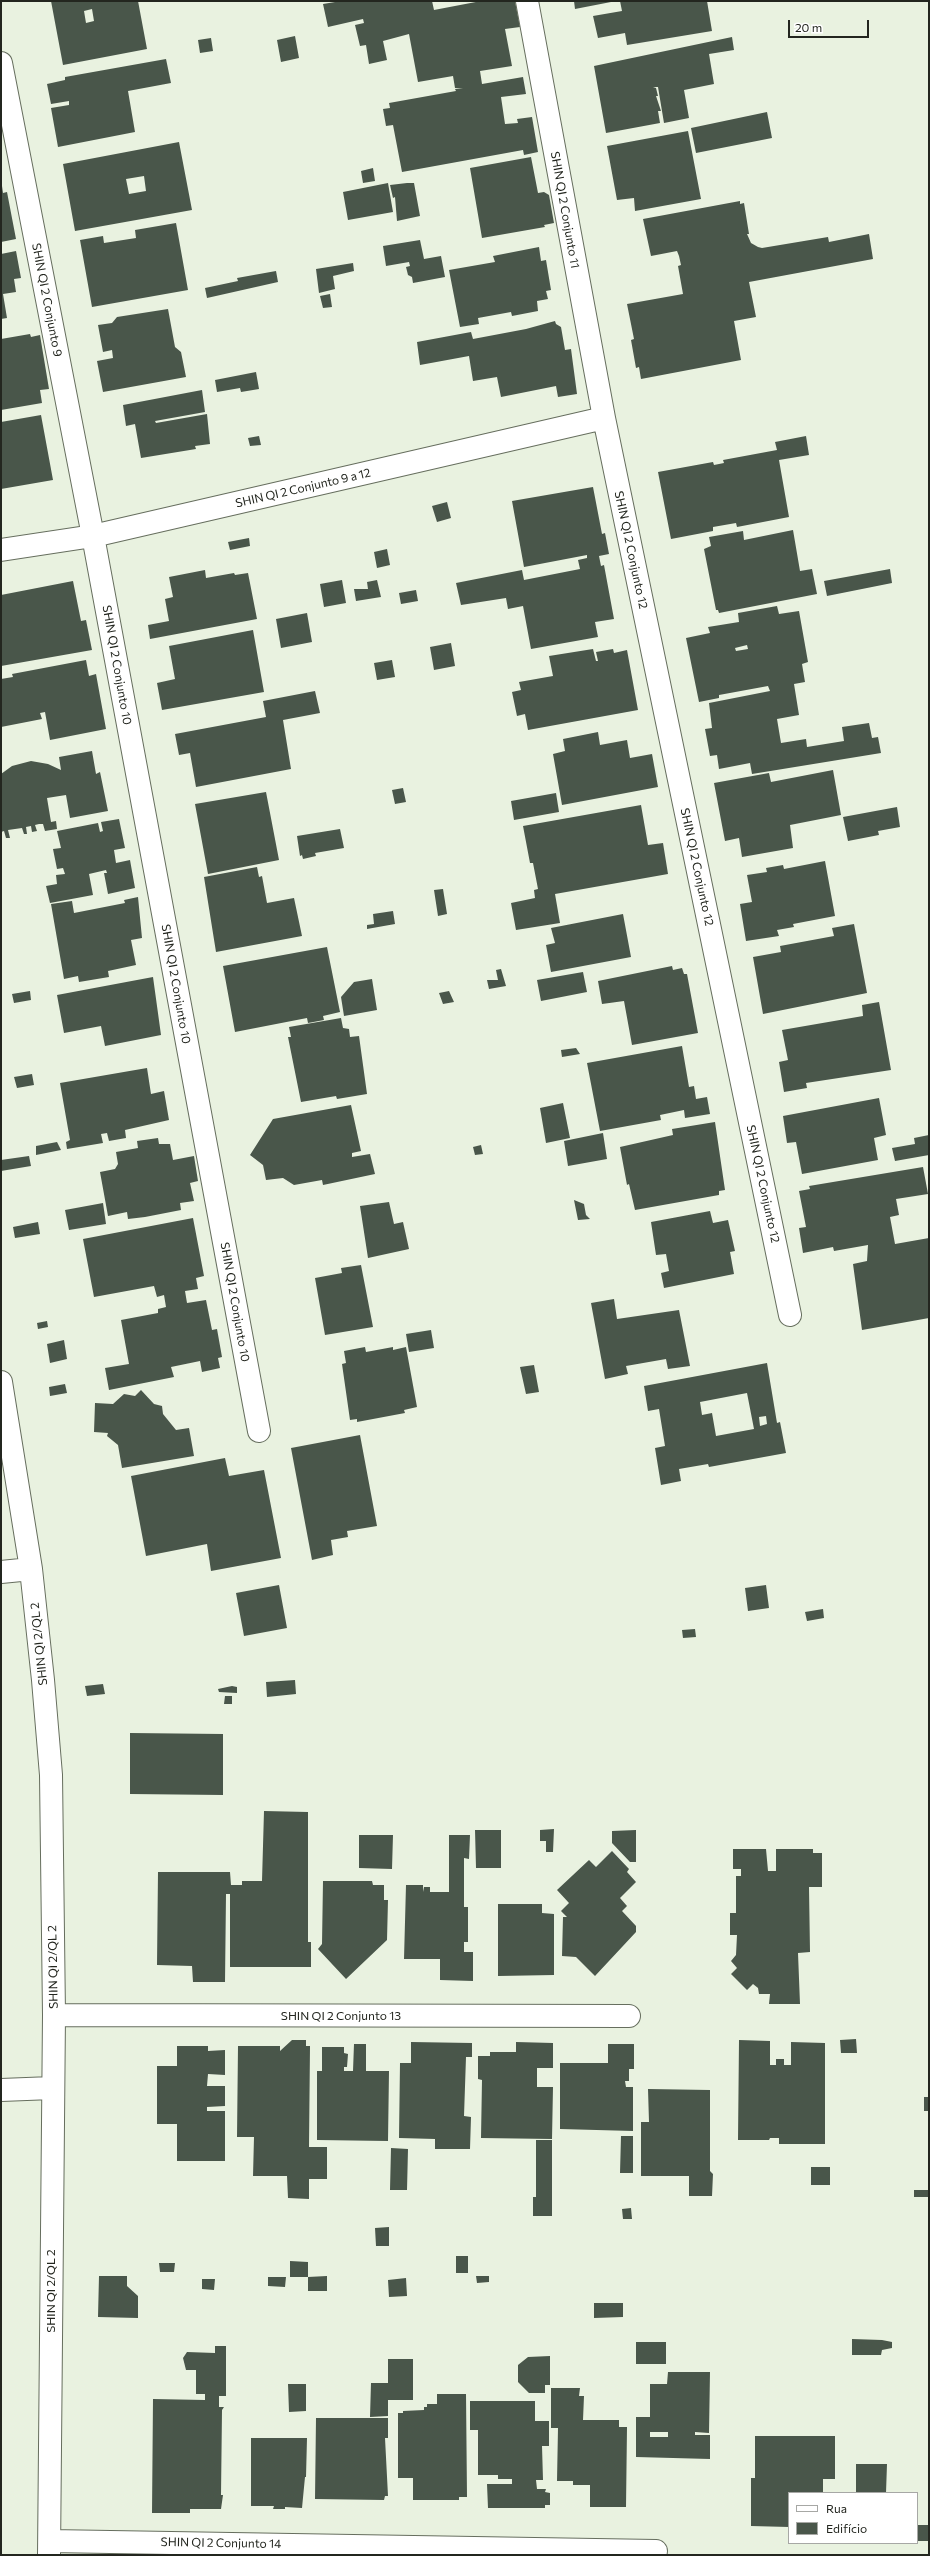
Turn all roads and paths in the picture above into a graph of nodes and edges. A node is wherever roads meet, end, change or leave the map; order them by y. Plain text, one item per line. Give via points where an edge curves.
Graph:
1 (527, 1) edge
2 (1, 63) edge
3 (604, 418) junction
4 (93, 536) junction
5 (1, 550) edge
6 (790, 1315) dead end
7 (1, 1382) edge
8 (259, 1432) dead end
9 (31, 1569) junction
10 (1, 1572) edge
11 (54, 2015) junction
12 (629, 2016) dead end
13 (52, 2088) junction
14 (1, 2090) edge
15 (50, 2548) edge
16 (656, 2551) dead end

1 - 3 street, SHIN QI 2 Conjunto 11
2 - 4 street, SHIN QI 2 Conjunto 9
3 - 4 street, SHIN QI 2 Conjunto 9 a 12
3 - 6 street, SHIN QI 2 Conjunto 12
4 - 5 street, SHIN QI 2 Conjunto 9 a 12
4 - 8 street, SHIN QI 2 Conjunto 10
7 - 9 street, SHIN QI 2/QL 2
9 - 10 street
9 - 11 street, SHIN QI 2/QL 2 via 44,1680 50,1775
11 - 12 street, SHIN QI 2 Conjunto 13
11 - 13 street, SHIN QI 2/QL 2
13 - 14 street
13 - 15 street, SHIN QI 2/QL 2
15 - 16 street, SHIN QI 2 Conjunto 14

